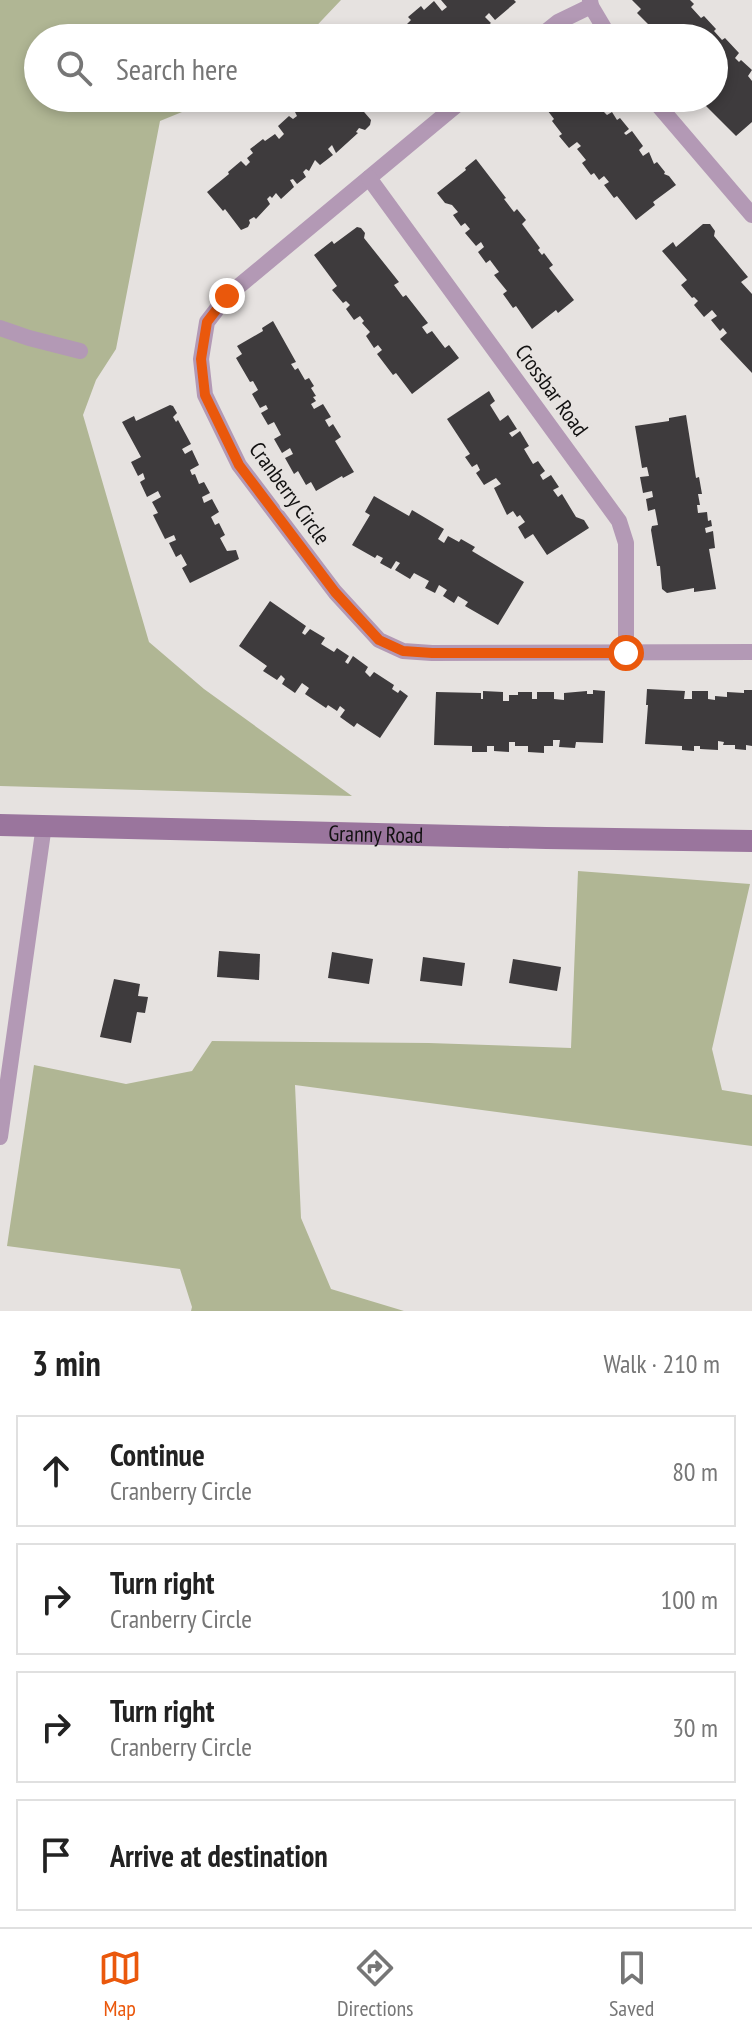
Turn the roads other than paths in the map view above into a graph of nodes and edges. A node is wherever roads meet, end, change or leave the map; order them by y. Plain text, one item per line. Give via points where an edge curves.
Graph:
1 (591, 3) edge
2 (556, 24) edge
3 (602, 24) edge
4 (448, 112) edge
5 (664, 112) edge
6 (369, 178) junction
7 (752, 215) edge
8 (0, 328) edge
9 (80, 351) dead end
10 (752, 652) edge
11 (626, 653) junction
12 (0, 825) edge
13 (44, 825) junction
14 (752, 841) edge
15 (0, 1137) edge

1 - 2 street
1 - 3 street
4 - 6 street, Cranberry Circle
5 - 7 street
6 - 11 street, Crossbar Road via 619,521 626,543
6 - 11 street, Cranberry Circle via 227,296 207,322 201,359 205,395 239,465 335,592 379,640 403,651 432,653
8 - 9 street
10 - 11 street, Cranberry Circle
12 - 13 street, Granny Road
13 - 14 street, Granny Road
13 - 15 street

